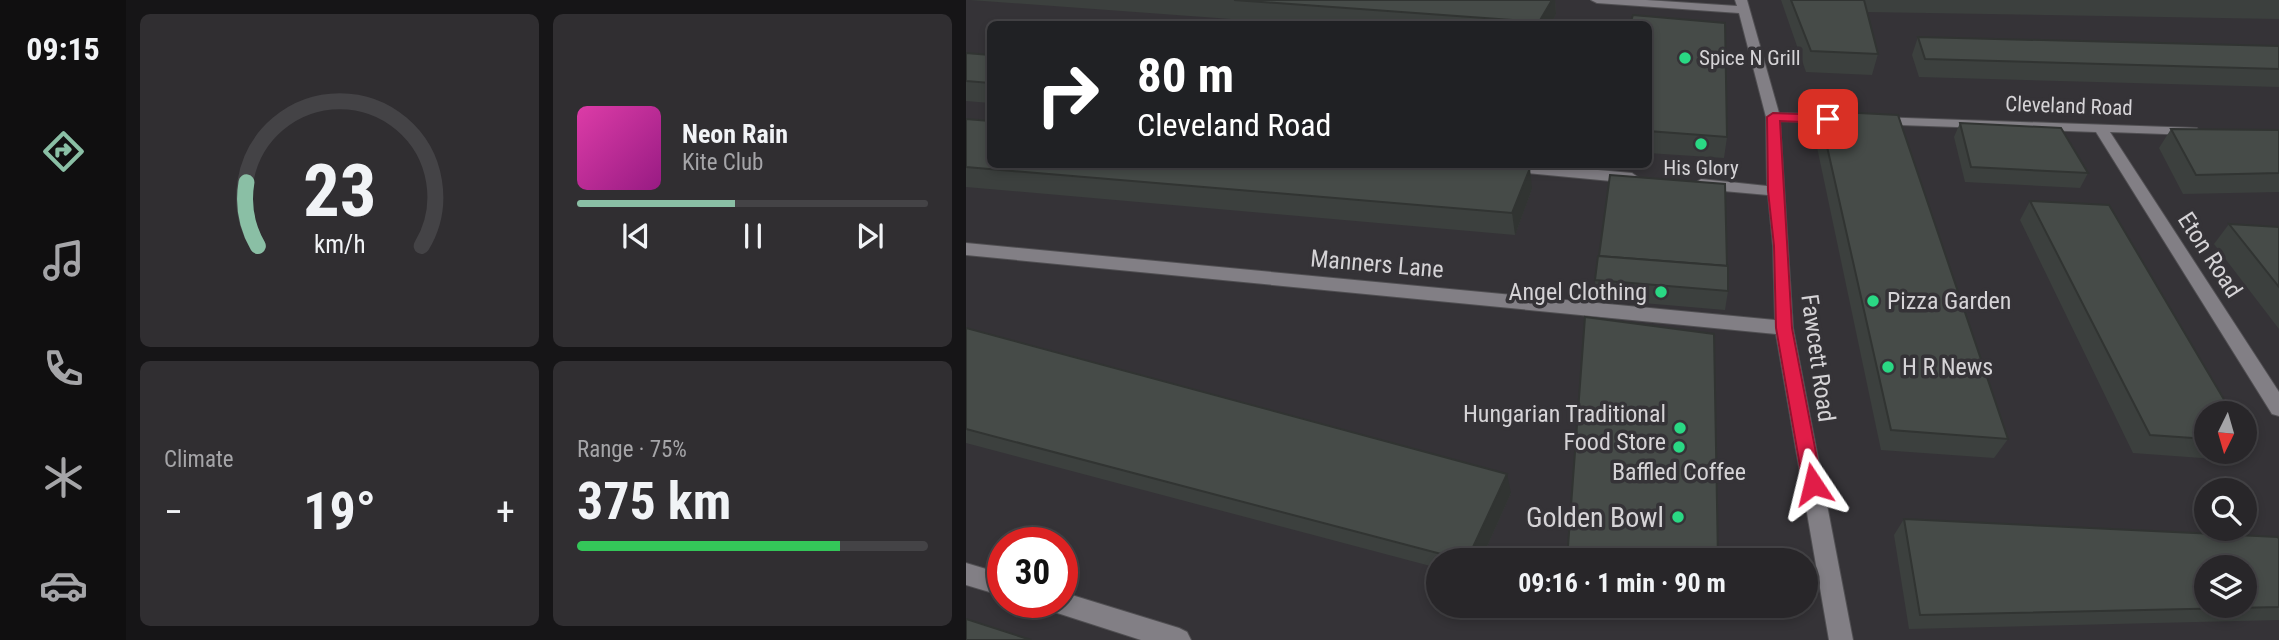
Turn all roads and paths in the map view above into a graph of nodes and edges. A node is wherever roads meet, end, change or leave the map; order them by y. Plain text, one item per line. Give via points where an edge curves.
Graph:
1 (1597, 0) edge
2 (1743, 5) edge
3 (1773, 117) junction
4 (2100, 128) junction
5 (2210, 132) edge
6 (1518, 168) edge
7 (1651, 180) edge
8 (1679, 182) edge
9 (1775, 191) junction
10 (966, 249) edge
11 (1784, 328) junction
12 (2279, 408) edge
13 (966, 574) edge
14 (987, 580) edge
15 (1078, 609) edge
16 (1179, 640) edge
17 (1841, 640) edge

1 - 2 street
2 - 3 street, Fawcett Road
3 - 4 street, Cleveland Road
3 - 9 street, Fawcett Road
4 - 5 street, Cleveland Road
4 - 12 street, Eton Road
6 - 7 street
8 - 9 street
9 - 11 street, Fawcett Road
10 - 11 street, Manners Lane
11 - 17 street, Fawcett Road
13 - 14 street
15 - 16 street

